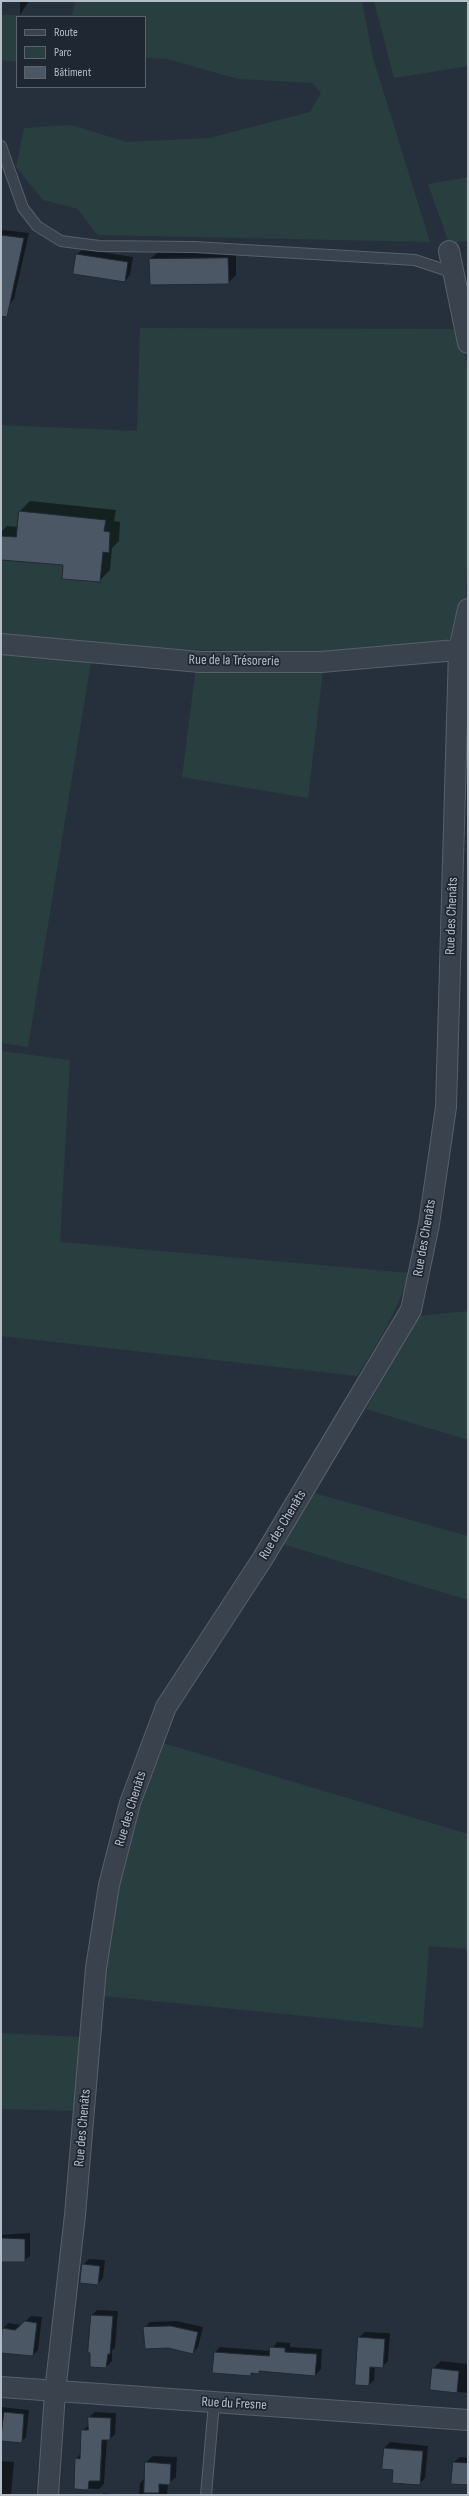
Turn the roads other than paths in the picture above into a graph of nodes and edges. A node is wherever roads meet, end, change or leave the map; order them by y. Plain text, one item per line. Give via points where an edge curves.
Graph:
1 (1, 146) edge
2 (449, 250) dead end
3 (454, 273) junction
4 (468, 343) edge
5 (468, 609) edge
6 (1, 644) edge
7 (464, 650) edge
8 (1, 2387) edge
9 (55, 2392) junction
10 (214, 2403) junction
11 (468, 2420) edge
12 (48, 2495) edge
13 (206, 2495) edge

1 - 3 lane via 23,208 37,226 61,241 99,246 194,247 415,260
2 - 3 street
3 - 4 street
5 - 7 street, Rue des Chenâts
6 - 7 street, Rue de la Trésorerie via 200,662 321,662
7 - 9 street, Rue des Chenâts via 446,1106 429,1224 411,1310 264,1558 166,1707 130,1803 109,1885 96,1968 75,2216
8 - 9 street, Rue du Fresne
9 - 10 street, Rue du Fresne
9 - 12 street, Rue des Chenâts
10 - 11 street, Rue du Fresne
10 - 13 lane

